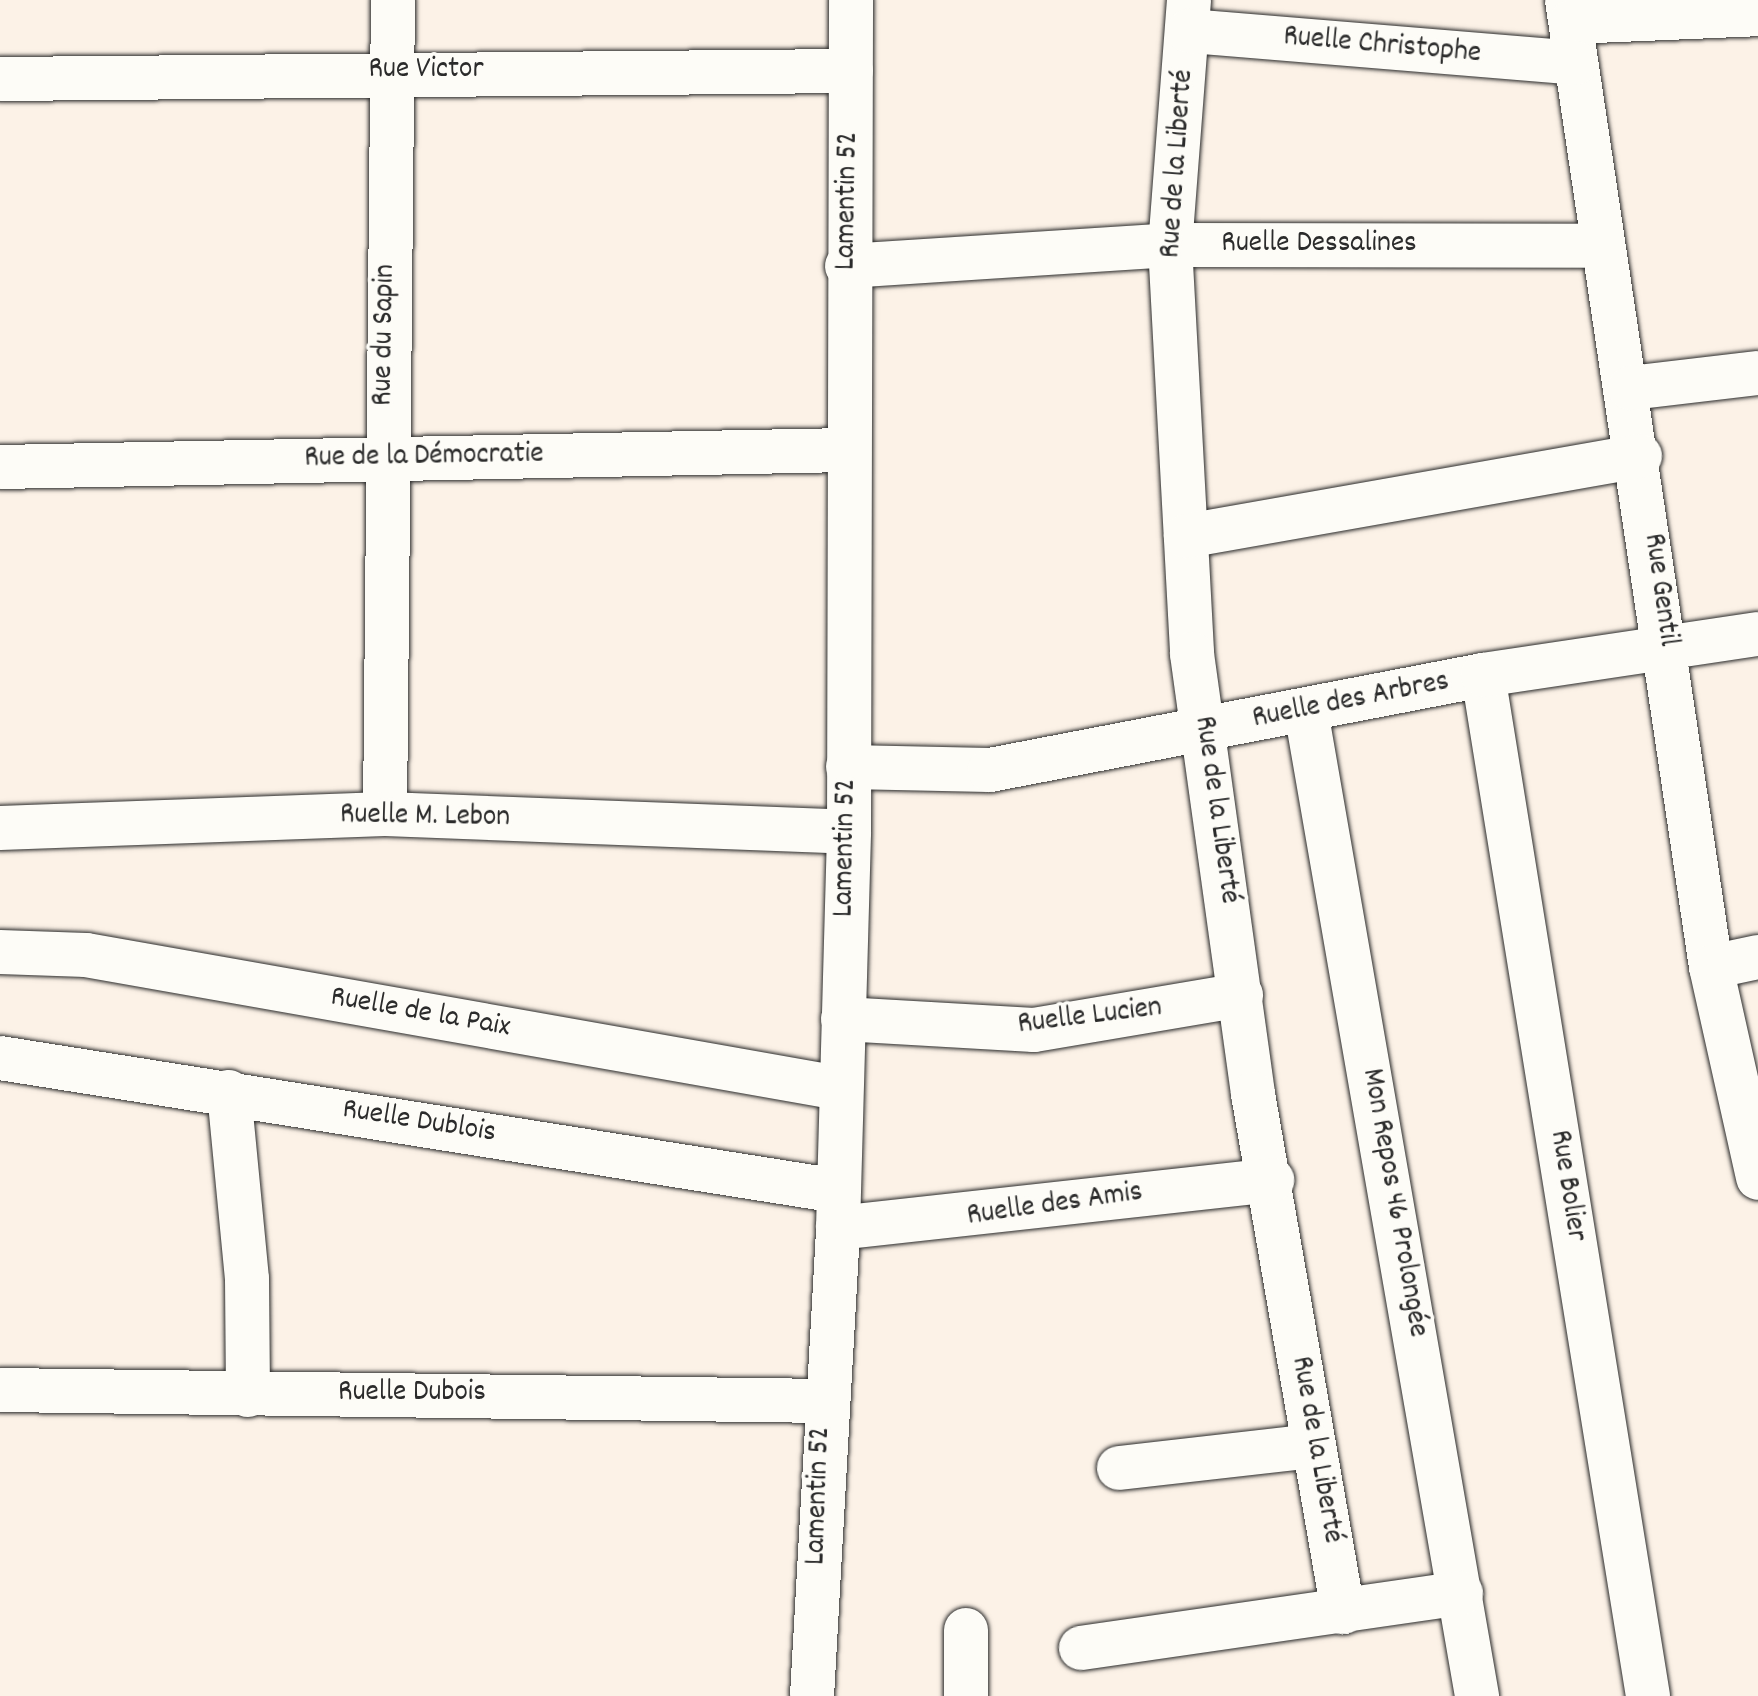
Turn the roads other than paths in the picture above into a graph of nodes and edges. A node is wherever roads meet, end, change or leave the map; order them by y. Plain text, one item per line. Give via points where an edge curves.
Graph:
1 (393, 0) edge
2 (851, 0) edge
3 (1758, 14) edge
4 (1189, 16) edge
5 (1571, 28) edge
6 (390, 71) junction
7 (851, 71) junction
8 (0, 79) edge
9 (1170, 245) junction
10 (1600, 246) junction
11 (847, 266) junction
12 (1758, 373) edge
13 (1630, 388) junction
14 (847, 450) junction
15 (1640, 456) junction
16 (384, 458) junction
17 (0, 467) edge
18 (1186, 536) junction
19 (1758, 634) edge
20 (1668, 645) junction
21 (1483, 675) junction
22 (1306, 711) junction
23 (1203, 731) junction
24 (848, 767) junction
25 (385, 814) junction
26 (0, 828) edge
27 (849, 832) junction
28 (0, 952) edge
29 (1758, 957) edge
30 (1711, 967) junction
31 (1241, 995) junction
32 (843, 1019) junction
33 (0, 1058) edge
34 (839, 1088) junction
35 (229, 1092) junction
36 (1752, 1110) edge
37 (1758, 1178) edge
38 (1272, 1180) junction
39 (838, 1210) junction
40 (0, 1390) edge
41 (248, 1395) junction
42 (824, 1401) junction
43 (1312, 1446) junction
44 (1119, 1468) dead end
45 (1461, 1593) junction
46 (1343, 1612) junction
47 (966, 1630) dead end
48 (1081, 1648) dead end
49 (812, 1696) edge
50 (966, 1696) edge
51 (1477, 1696) edge
52 (1648, 1696) edge

1 - 6 street, Rue du Sapin
2 - 7 street, Lamentin 52
3 - 5 street, Ruelle Christophe
4 - 5 street, Ruelle Christophe
4 - 9 street, Rue de la Liberté
5 - 10 street, Rue Gentil
6 - 7 street, Rue Victor
6 - 8 street, Rue Victor
6 - 16 street, Rue du Sapin
7 - 11 street, Lamentin 52
9 - 10 street, Ruelle Dessalines
9 - 11 street, Ruelle Dessalines
9 - 18 street, Rue de la Liberté
10 - 13 street, Rue Gentil
11 - 14 street, Lamentin 52
12 - 13 street
13 - 15 street, Rue Gentil
14 - 16 street, Rue de la Démocratie
14 - 24 street, Lamentin 52
15 - 18 street
15 - 20 street, Rue Gentil
16 - 17 street, Rue de la Démocratie
16 - 25 street, Rue du Sapin
18 - 23 street, Rue de la Liberté
19 - 20 street, Ruelle des Arbres
20 - 21 street, Ruelle des Arbres
20 - 30 street, Rue Gentil
21 - 22 street, Ruelle des Arbres
21 - 52 street, Rue Bolier
22 - 23 street, Ruelle des Arbres
22 - 45 street, Mon Repos 46 Prolongée
23 - 24 street, Ruelle des Arbres via 990,770
23 - 31 street, Rue de la Liberté
24 - 27 street, Lamentin 52
25 - 26 street, Ruelle M. Lebon
25 - 27 street, Ruelle M. Lebon
27 - 32 street, Lamentin 52
28 - 34 street, Ruelle de la Paix via 86,955
29 - 30 street
30 - 36 street, Rue Gentil
31 - 32 street, Ruelle Lucien via 1034,1030
31 - 38 street, Rue de la Liberté
32 - 34 street, Lamentin 52
33 - 35 street, Ruelle Dublois
34 - 39 street, Lamentin 52
35 - 39 street, Ruelle Dublois
35 - 41 street via 247,1279
36 - 37 street, Rue Gentil
38 - 39 street, Ruelle des Amis
38 - 43 street, Rue de la Liberté
39 - 42 street, Lamentin 52
40 - 41 street, Ruelle Dubois
41 - 42 street, Ruelle Dubois
42 - 49 street, Lamentin 52
43 - 44 street
43 - 46 street, Rue de la Liberté
45 - 46 street
45 - 51 street, Mon Repos 46 Prolongée
46 - 48 street
47 - 50 street

